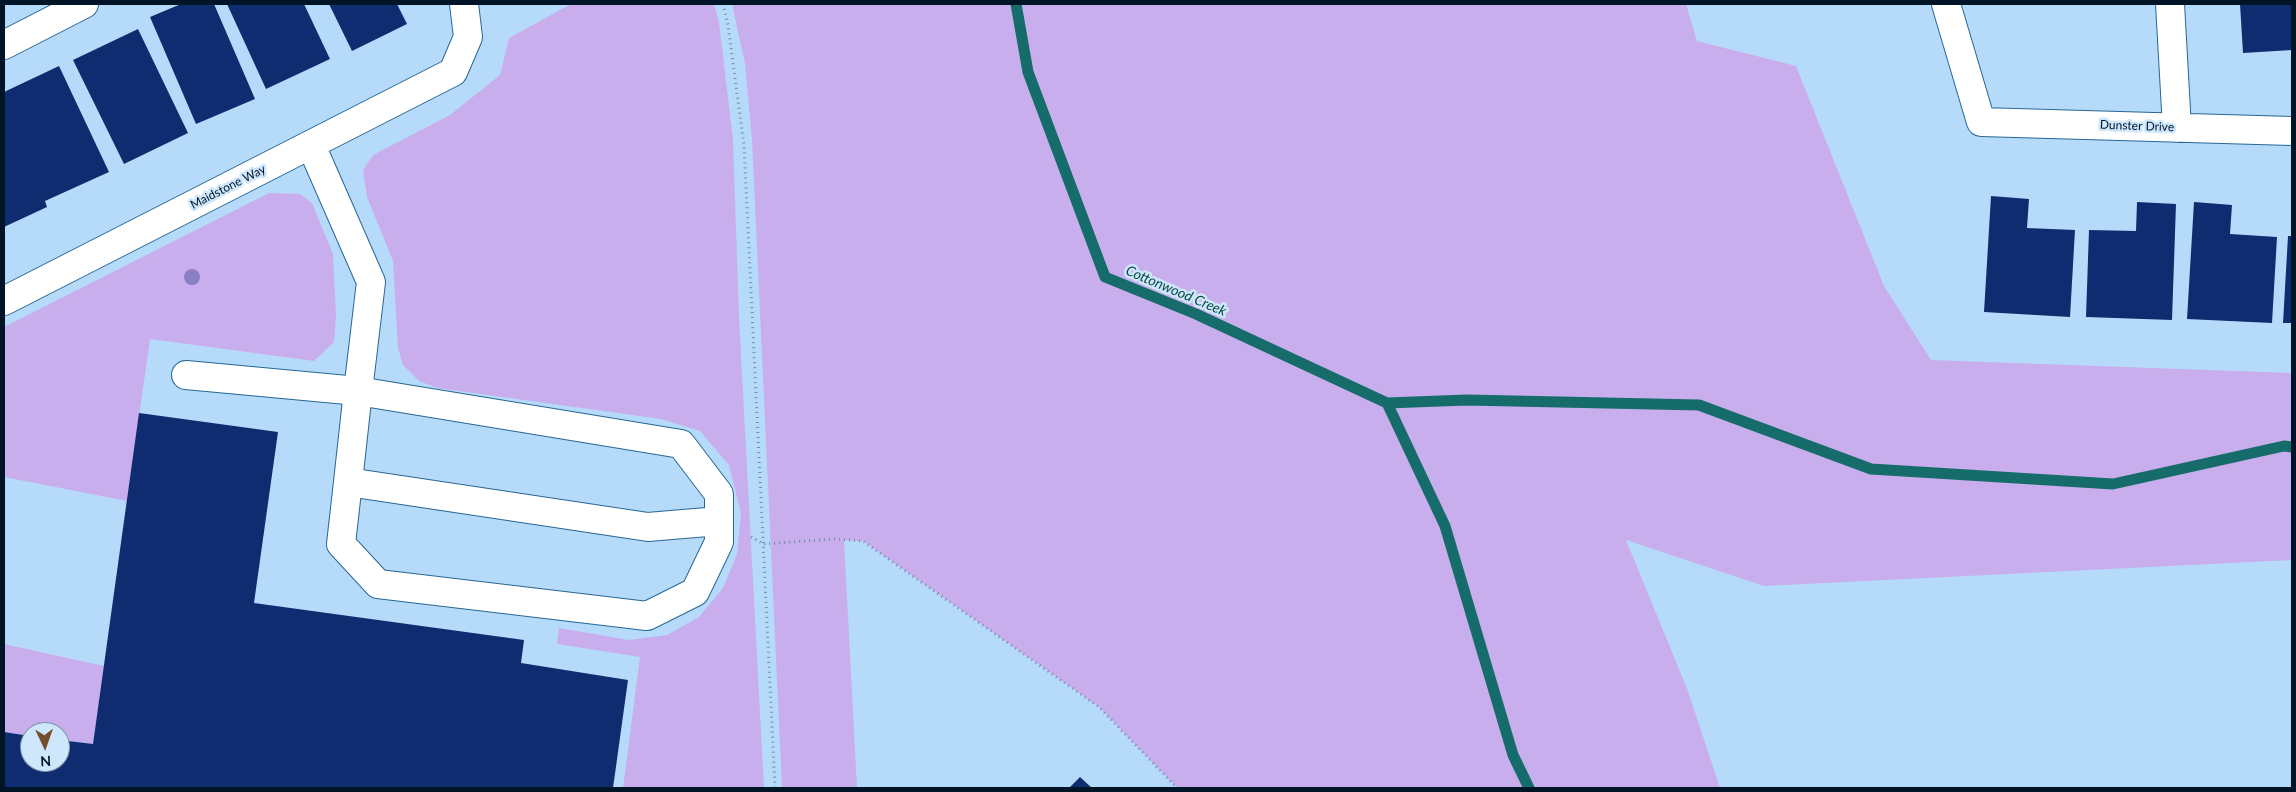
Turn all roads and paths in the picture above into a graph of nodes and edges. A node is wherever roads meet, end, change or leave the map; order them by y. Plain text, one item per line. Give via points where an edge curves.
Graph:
1 (84, 4) edge
2 (464, 4) edge
3 (723, 4) edge
4 (1946, 4) edge
5 (2170, 4) edge
6 (4, 45) edge
7 (2177, 128) junction
8 (2292, 131) edge
9 (311, 145) junction
10 (4, 301) edge
11 (186, 375) dead end
12 (358, 392) junction
13 (348, 482) junction
14 (719, 521) junction
15 (764, 544) junction
16 (775, 788) edge
17 (1177, 788) edge

1 - 6 street
2 - 9 street, Maidstone Way via 468,37 453,72
3 - 15 path via 744,146
4 - 7 street, Dunster Drive via 1981,122
5 - 7 street
7 - 8 street, Dunster Drive
9 - 10 street, Maidstone Way
9 - 12 street via 372,282
11 - 12 street
12 - 13 street
12 - 14 street via 681,444 719,494
13 - 14 street via 648,527
13 - 14 street via 341,544 378,584 647,616 695,592 719,542
15 - 16 path
15 - 17 path via 835,539 863,541 1099,707

